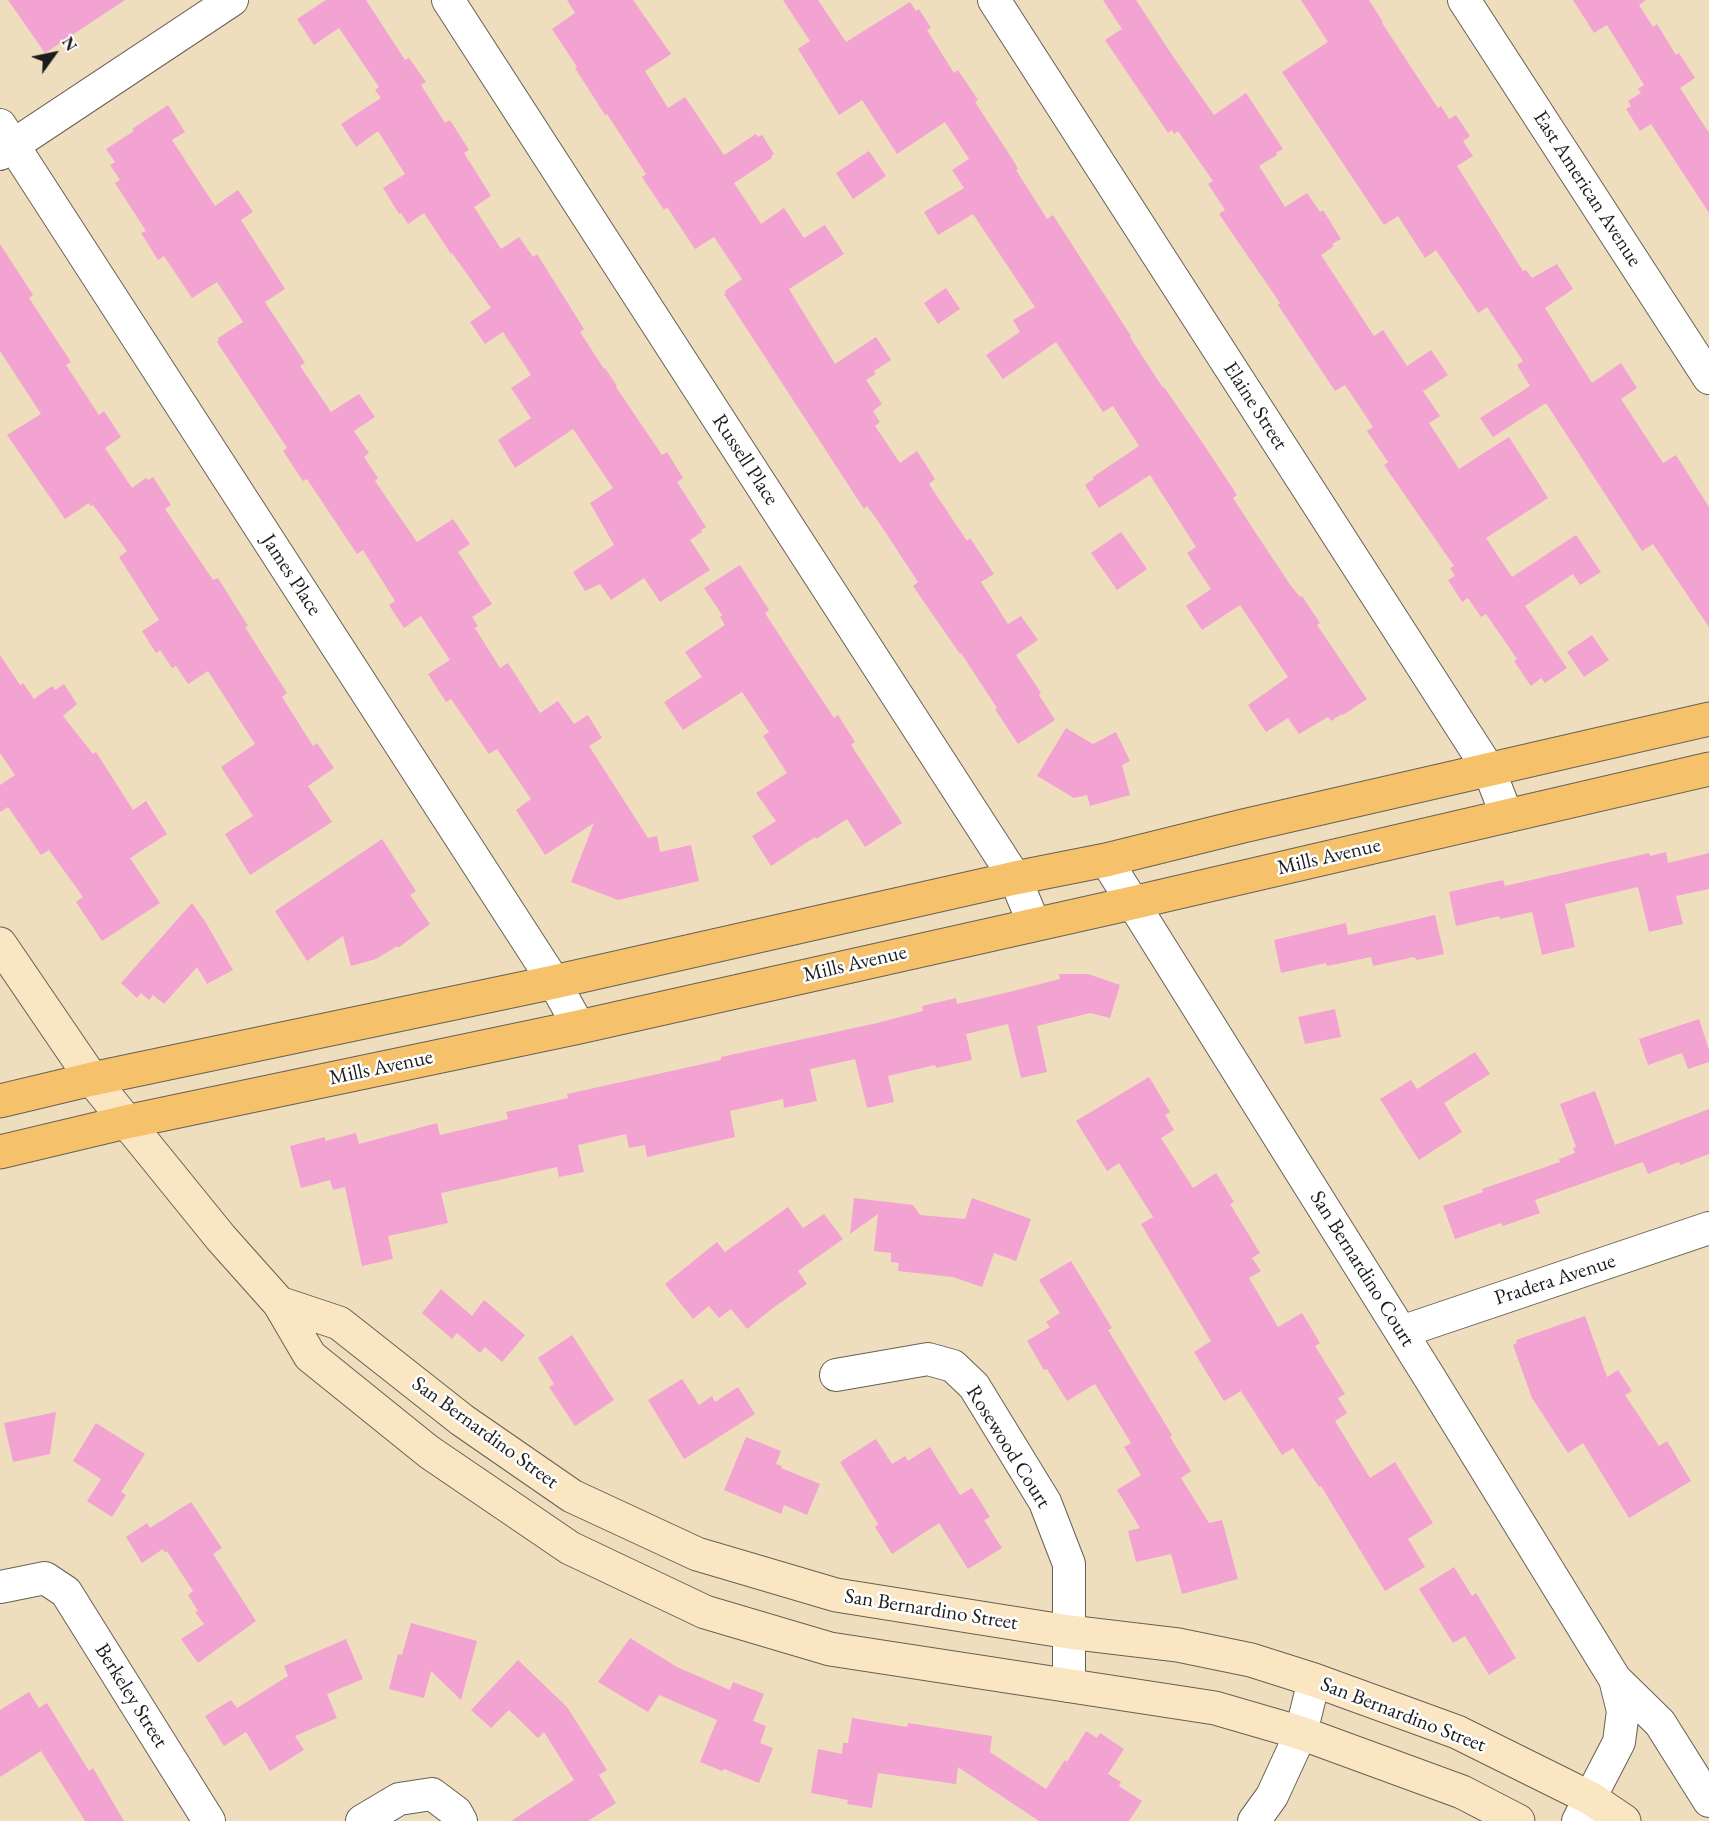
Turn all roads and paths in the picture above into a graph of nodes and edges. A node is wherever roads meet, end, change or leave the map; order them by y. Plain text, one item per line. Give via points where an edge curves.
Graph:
1 (232, 0) edge
2 (448, 0) edge
3 (994, 0) edge
4 (1464, 0) edge
5 (4, 141) edge
6 (1709, 378) edge
7 (1709, 719) edge
8 (1709, 769) edge
9 (1489, 770) junction
10 (1507, 816) junction
11 (1106, 860) junction
12 (1015, 878) junction
13 (1132, 903) junction
14 (1034, 924) junction
15 (0, 944) edge
16 (554, 982) junction
17 (579, 1027) junction
18 (92, 1079) junction
19 (0, 1101) edge
20 (126, 1122) junction
21 (0, 1152) edge
22 (1709, 1228) edge
23 (279, 1302) junction
24 (1401, 1332) junction
25 (836, 1375) dead end
26 (0, 1587) edge
27 (1069, 1632) junction
28 (1615, 1679) junction
29 (1314, 1680) junction
30 (1069, 1686) junction
31 (1301, 1732) junction
32 (1709, 1801) edge
33 (1584, 1810) edge
34 (209, 1821) edge
35 (362, 1821) edge
36 (461, 1821) edge
37 (1254, 1821) edge
38 (1518, 1821) edge
39 (1624, 1821) edge

1 - 5 street
2 - 12 street, Russell Place
3 - 9 street, Elaine Street
4 - 6 street, East American Avenue
5 - 16 street, James Place
7 - 9 main road
8 - 10 main road, Mills Avenue
9 - 10 street, Elaine Street
9 - 11 main road
10 - 13 main road, Mills Avenue
11 - 12 main road
11 - 13 street, San Bernardino Court
12 - 14 street, Russell Place
12 - 16 main road
13 - 14 main road, Mills Avenue
13 - 24 street, San Bernardino Court
14 - 17 main road, Mills Avenue
15 - 18 main road, San Bernardino Street
16 - 17 street, James Place
16 - 18 main road
17 - 20 main road, Mills Avenue
18 - 19 main road
18 - 20 main road, San Bernardino Street
20 - 21 main road, Mills Avenue
20 - 23 main road, San Bernardino Street
22 - 24 street, Pradera Avenue
23 - 27 main road, San Bernardino Street via 339,1323 462,1420 572,1496 697,1554 836,1595
23 - 30 main road, San Bernardino Street via 310,1356 429,1452 570,1548 705,1612 830,1649
24 - 28 street, San Bernardino Court
25 - 27 street, Rosewood Court via 928,1359 953,1366 974,1386 1045,1502 1069,1564
26 - 34 street, Berkeley Street via 45,1578 66,1592
27 - 29 main road, San Bernardino Street via 1178,1645 1251,1660
27 - 30 street, Rosewood Court
28 - 32 street, San Bernardino Court via 1660,1724
28 - 33 street, San Bernardino Court via 1623,1711 1619,1742
29 - 31 street
29 - 33 main road, San Bernardino Street via 1456,1732
30 - 31 main road, San Bernardino Street via 1215,1708
31 - 37 street via 1272,1796
31 - 38 main road, San Bernardino Street via 1462,1792
33 - 39 main road, San Bernardino Street
35 - 36 street via 399,1799 432,1794 456,1812

